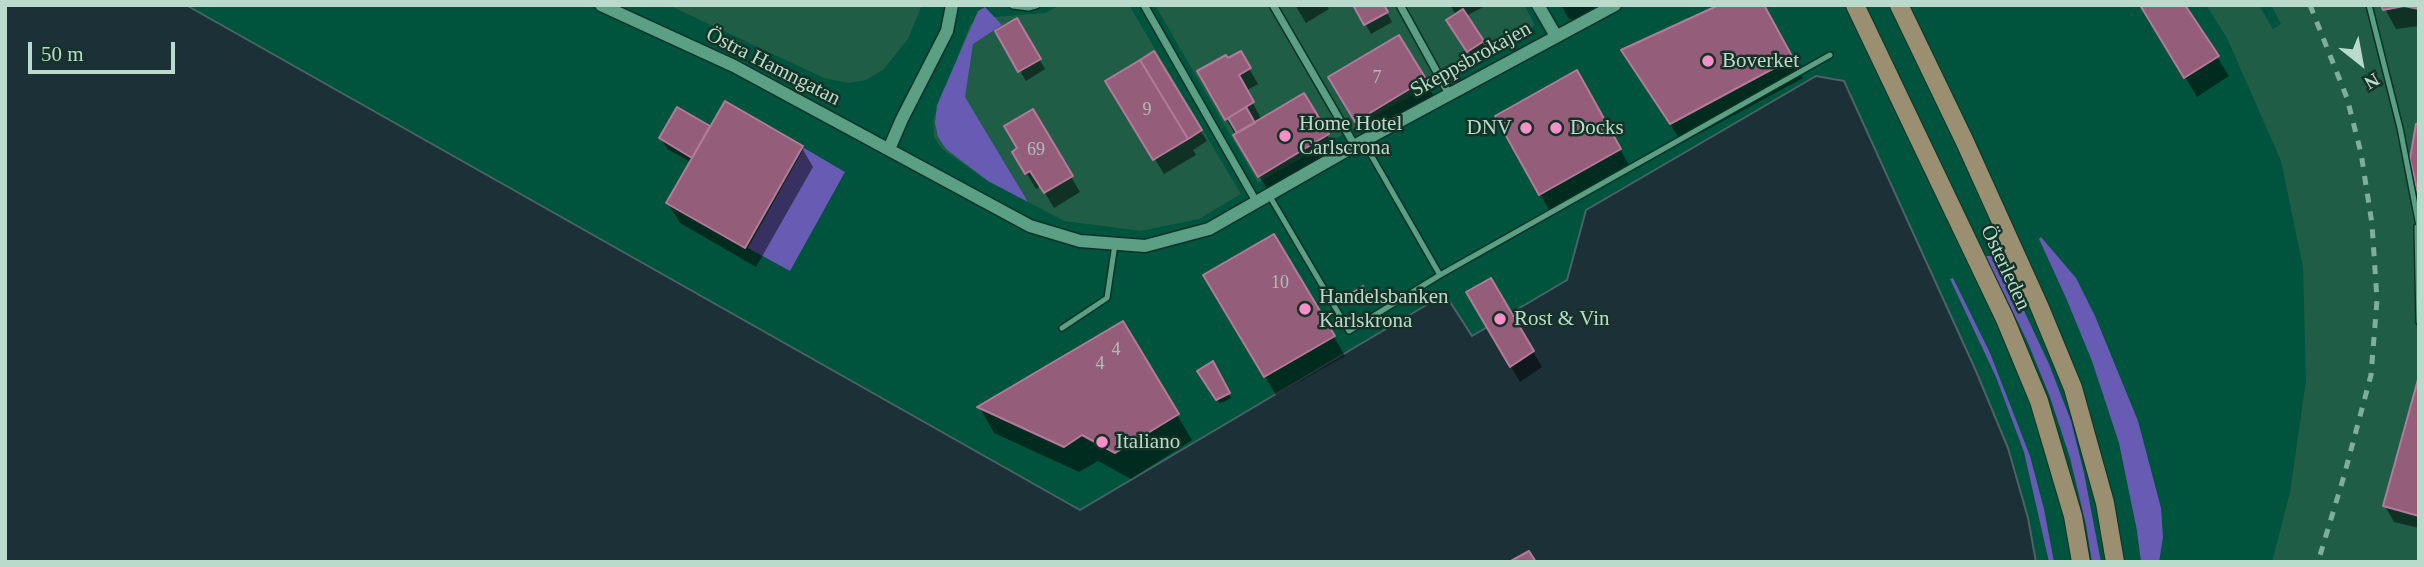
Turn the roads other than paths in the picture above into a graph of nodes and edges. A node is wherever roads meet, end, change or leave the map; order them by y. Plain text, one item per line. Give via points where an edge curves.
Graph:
1 (601, 5) edge
2 (952, 5) edge
3 (1013, 5) edge
4 (1036, 5) edge
5 (1144, 5) edge
6 (1273, 5) edge
7 (1400, 5) edge
8 (1538, 5) edge
9 (1615, 5) edge
10 (1844, 5) edge
11 (1899, 5) edge
12 (2369, 5) edge
13 (1859, 13) edge
14 (1556, 36) junction
15 (1830, 55) dead end
16 (1450, 94) junction
17 (1359, 144) junction
18 (889, 149) junction
19 (1269, 195) junction
20 (1257, 202) junction
21 (2418, 227) edge
22 (1115, 244) junction
23 (1440, 275) junction
24 (2418, 275) edge
25 (2419, 322) edge
26 (1062, 328) dead end
27 (2081, 562) edge
28 (2115, 562) edge

1 - 18 street, Östra Hamngatan via 734,66
2 - 18 street via 947,31
3 - 4 street
5 - 20 street
6 - 17 street
7 - 16 street
8 - 14 street
9 - 14 street, Skeppsbrokajen
10 - 13 main road
11 - 28 main road, Österleden via 2073,388 2102,491
12 - 21 lane via 2400,128
13 - 27 main road, Österleden via 2034,389 2060,467
14 - 16 street, Skeppsbrokajen
15 - 23 lane
16 - 17 street, Skeppsbrokajen
17 - 19 street, Skeppsbrokajen
17 - 23 lane
18 - 22 street, Skeppsbrokajen via 1030,226 1080,241
19 - 20 street, Skeppsbrokajen
19 - 23 lane via 1349,331
20 - 22 street, Skeppsbrokajen via 1209,229 1144,246
21 - 24 lane
22 - 26 lane via 1107,298
24 - 25 lane

